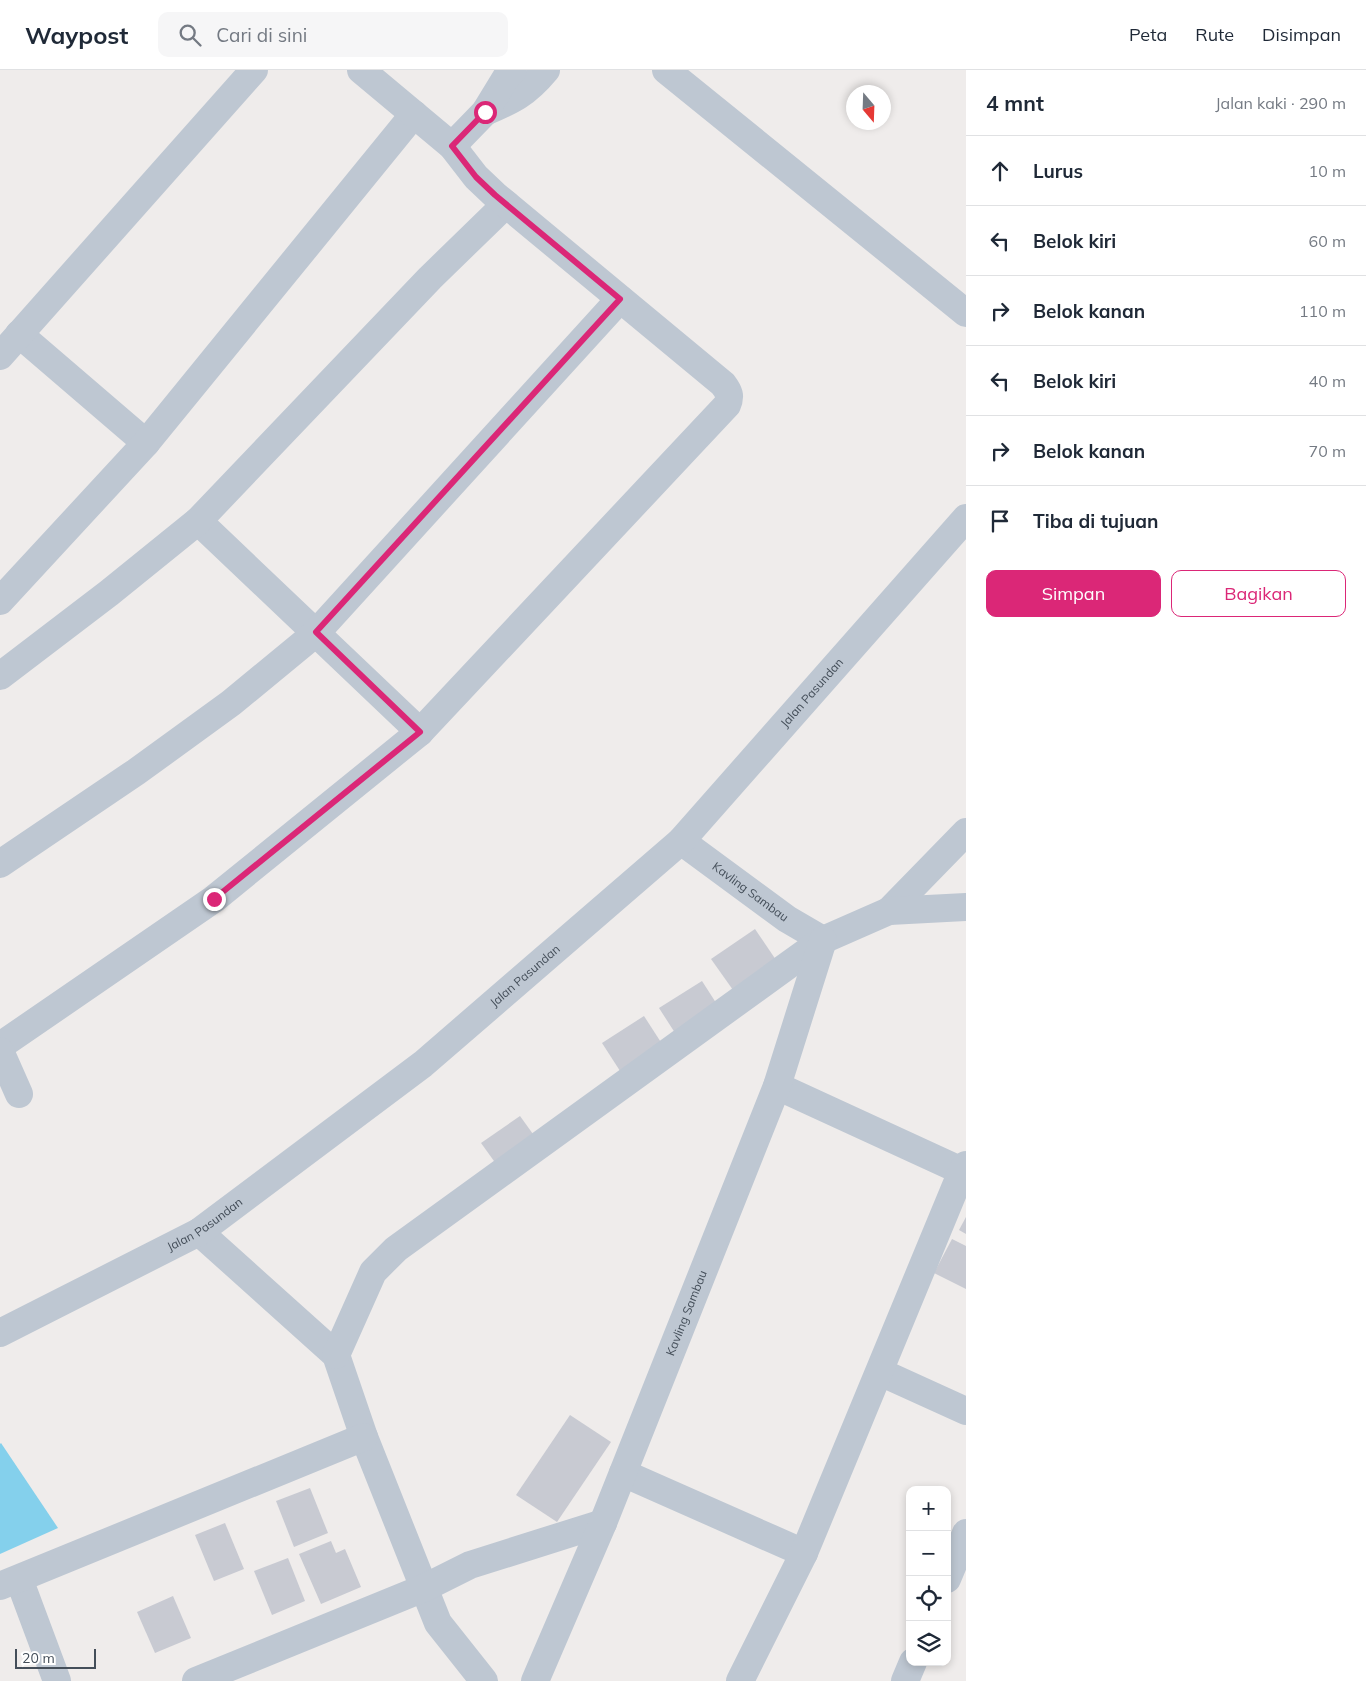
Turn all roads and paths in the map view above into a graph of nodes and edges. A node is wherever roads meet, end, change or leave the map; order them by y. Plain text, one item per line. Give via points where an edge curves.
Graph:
1 (254, 70) edge
2 (361, 70) edge
3 (512, 70) edge
4 (546, 70) edge
5 (666, 70) edge
6 (485, 112) junction
7 (414, 114) junction
8 (452, 146) junction
9 (506, 204) junction
10 (620, 299) junction
11 (966, 312) edge
12 (19, 334) junction
13 (0, 356) edge
14 (146, 443) junction
15 (966, 518) edge
16 (198, 520) junction
17 (0, 601) edge
18 (316, 632) junction
19 (0, 676) edge
20 (420, 732) junction
21 (966, 832) edge
22 (681, 841) junction
23 (0, 864) edge
24 (966, 908) edge
25 (889, 911) junction
26 (823, 940) junction
27 (0, 1046) edge
28 (0, 1051) edge
29 (778, 1086) junction
30 (19, 1094) dead end
31 (964, 1168) edge
32 (199, 1232) junction
33 (0, 1333) edge
34 (336, 1355) junction
35 (880, 1372) junction
36 (966, 1411) edge
37 (364, 1437) junction
38 (623, 1473) junction
39 (603, 1523) junction
40 (966, 1535) edge
41 (804, 1553) junction
42 (948, 1576) edge
43 (10, 1583) edge
44 (424, 1588) junction
45 (911, 1666) edge
46 (57, 1681) edge
47 (196, 1681) edge
48 (484, 1681) edge
49 (535, 1681) edge
50 (740, 1681) edge
51 (905, 1681) edge

1 - 12 street
2 - 7 street
3 - 6 street
4 - 6 street via 526,92
5 - 11 street
6 - 8 street
7 - 8 street
7 - 14 street
8 - 9 street via 476,177
9 - 10 street
9 - 16 street via 430,278
10 - 18 street
10 - 20 street via 723,384 730,395 729,400
12 - 13 street
12 - 14 street
14 - 17 street
15 - 22 street, Jalan Pasundan
16 - 18 street
16 - 19 street
18 - 20 street
18 - 23 street via 231,703
20 - 27 street via 214,899
21 - 25 street
22 - 26 street, Kavling Sambau via 787,919
22 - 32 street, Jalan Pasundan via 423,1064
24 - 25 street
25 - 26 street
26 - 29 street, Kavling Sambau
26 - 34 street via 396,1249 373,1272
28 - 30 street
29 - 31 street
29 - 38 street, Kavling Sambau
31 - 35 street
32 - 33 street, Jalan Pasundan
32 - 34 street
34 - 37 street
35 - 36 street
35 - 41 street
37 - 43 street
37 - 44 street
38 - 39 street, Kavling Sambau
38 - 41 street
39 - 44 street via 470,1564
39 - 49 street, Kavling Sambau
40 - 42 street
41 - 50 street
43 - 46 street
44 - 47 street
44 - 48 street via 438,1623
45 - 51 street

